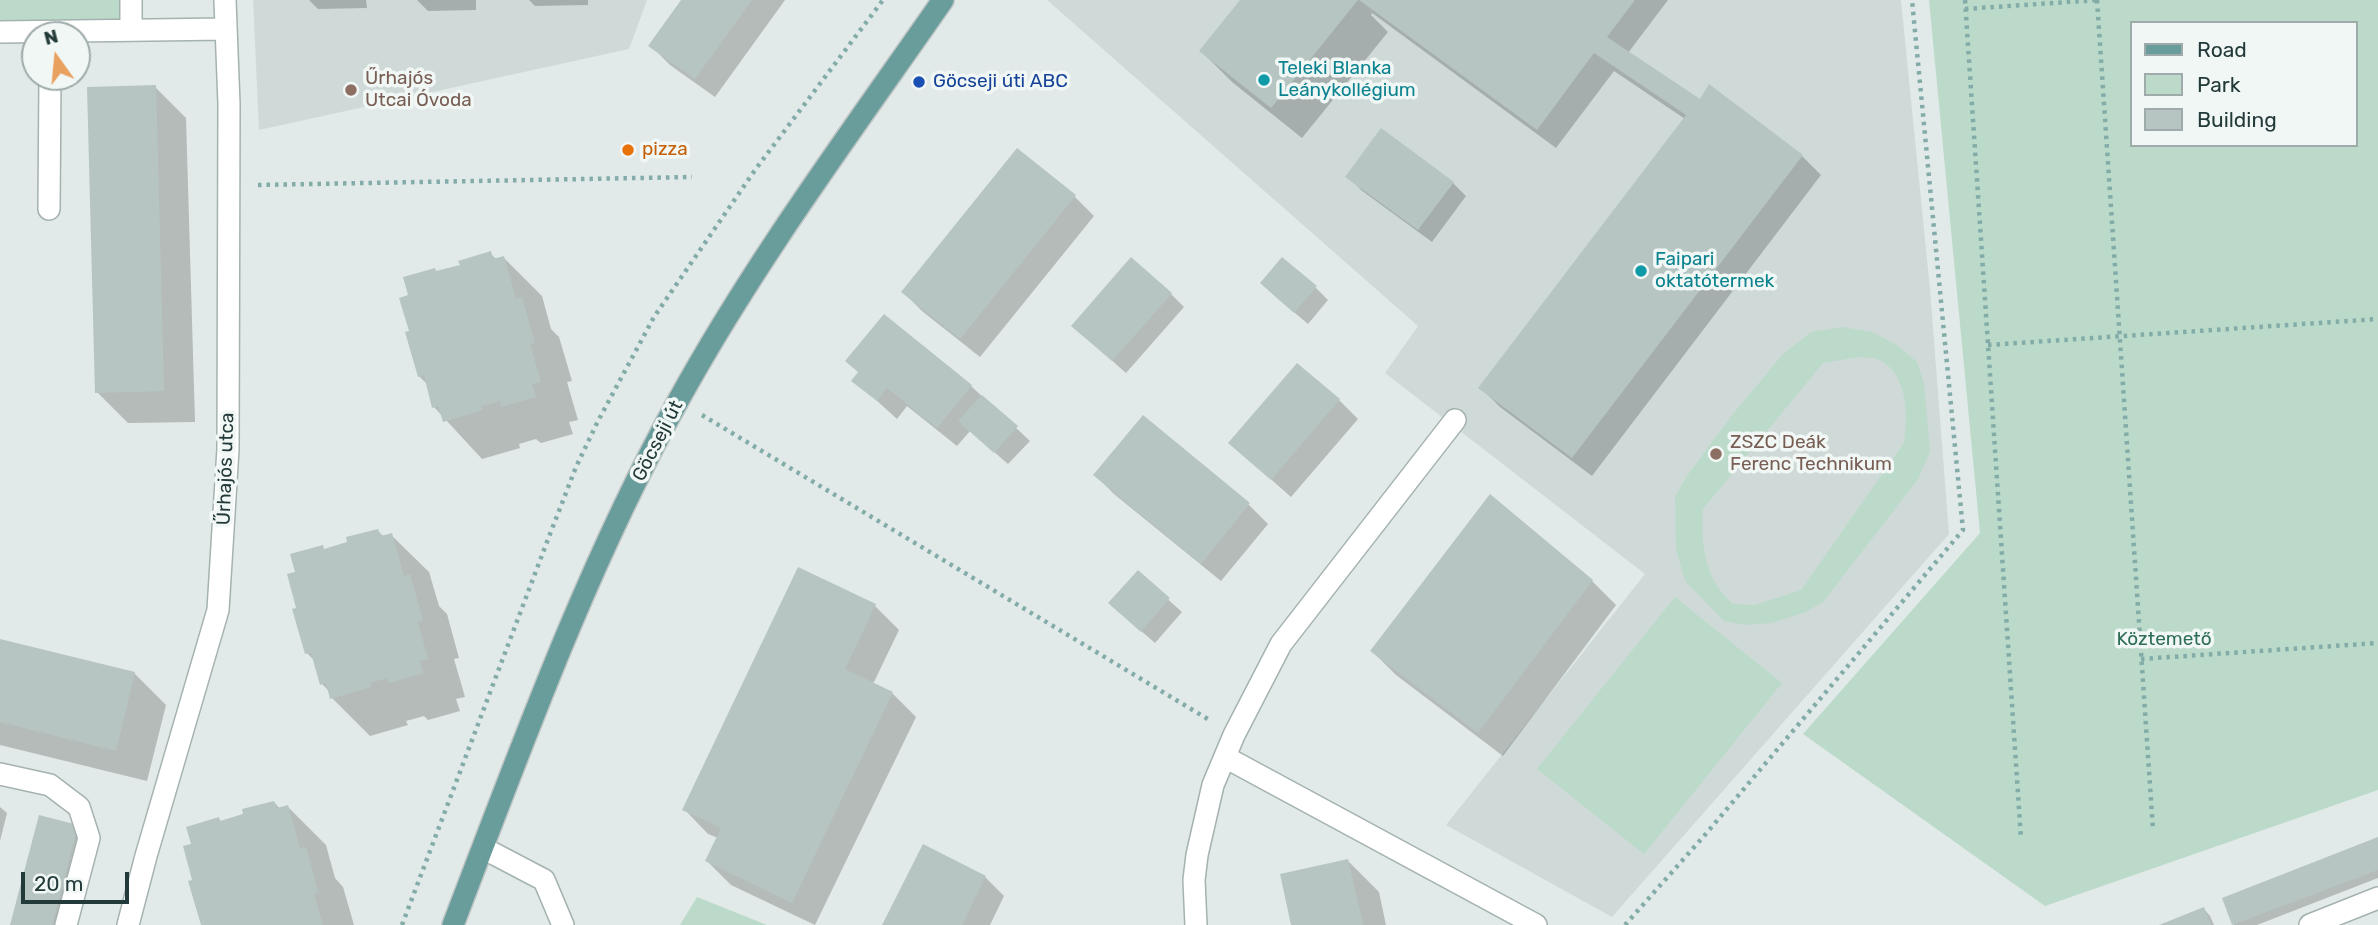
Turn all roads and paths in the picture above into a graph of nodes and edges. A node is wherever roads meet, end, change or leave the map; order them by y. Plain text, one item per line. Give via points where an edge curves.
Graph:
1 (131, 0) edge
2 (225, 0) edge
3 (883, 0) edge
4 (943, 0) edge
5 (1912, 0) edge
6 (1965, 0) edge
7 (2098, 0) edge
8 (1965, 9) junction
9 (226, 29) junction
10 (131, 30) junction
11 (91, 31) edge
12 (0, 32) edge
13 (21, 32) edge
14 (50, 91) edge
15 (692, 177) dead end
16 (229, 186) junction
17 (49, 209) dead end
18 (2378, 319) edge
19 (2120, 336) junction
20 (1988, 345) junction
21 (698, 413) dead end
22 (1455, 420) dead end
23 (2378, 643) edge
24 (2141, 659) junction
25 (1234, 735) junction
26 (1225, 757) junction
27 (0, 774) edge
28 (2153, 830) dead end
29 (2021, 839) dead end
30 (483, 848) junction
31 (2378, 898) edge
32 (66, 925) edge
33 (128, 925) edge
34 (402, 925) edge
35 (453, 925) edge
36 (563, 925) edge
37 (1196, 925) edge
38 (1536, 925) edge
39 (1625, 925) edge
40 (2310, 925) edge

1 - 10 street
2 - 9 street, Űrhajós utca
3 - 34 path via 755,170 654,317 598,421 576,467
4 - 30 main road, Göcseji út via 774,245 679,399 556,659
5 - 39 path via 1963,530
6 - 8 path
7 - 8 path
7 - 19 path
8 - 20 path
9 - 10 street
9 - 16 street, Űrhajós utca
10 - 11 street
12 - 13 street
14 - 17 street
15 - 16 path
16 - 33 street, Űrhajós utca via 229,449 218,610
18 - 19 path
19 - 20 path
19 - 24 path
20 - 29 path
21 - 25 path
22 - 25 street via 1281,644
23 - 24 path
24 - 28 path
25 - 26 street
26 - 37 street via 1213,785 1197,855
26 - 38 street
27 - 32 street via 50,786 79,807 89,838
30 - 35 main road, Göcseji út
30 - 36 street via 544,880
31 - 40 street

